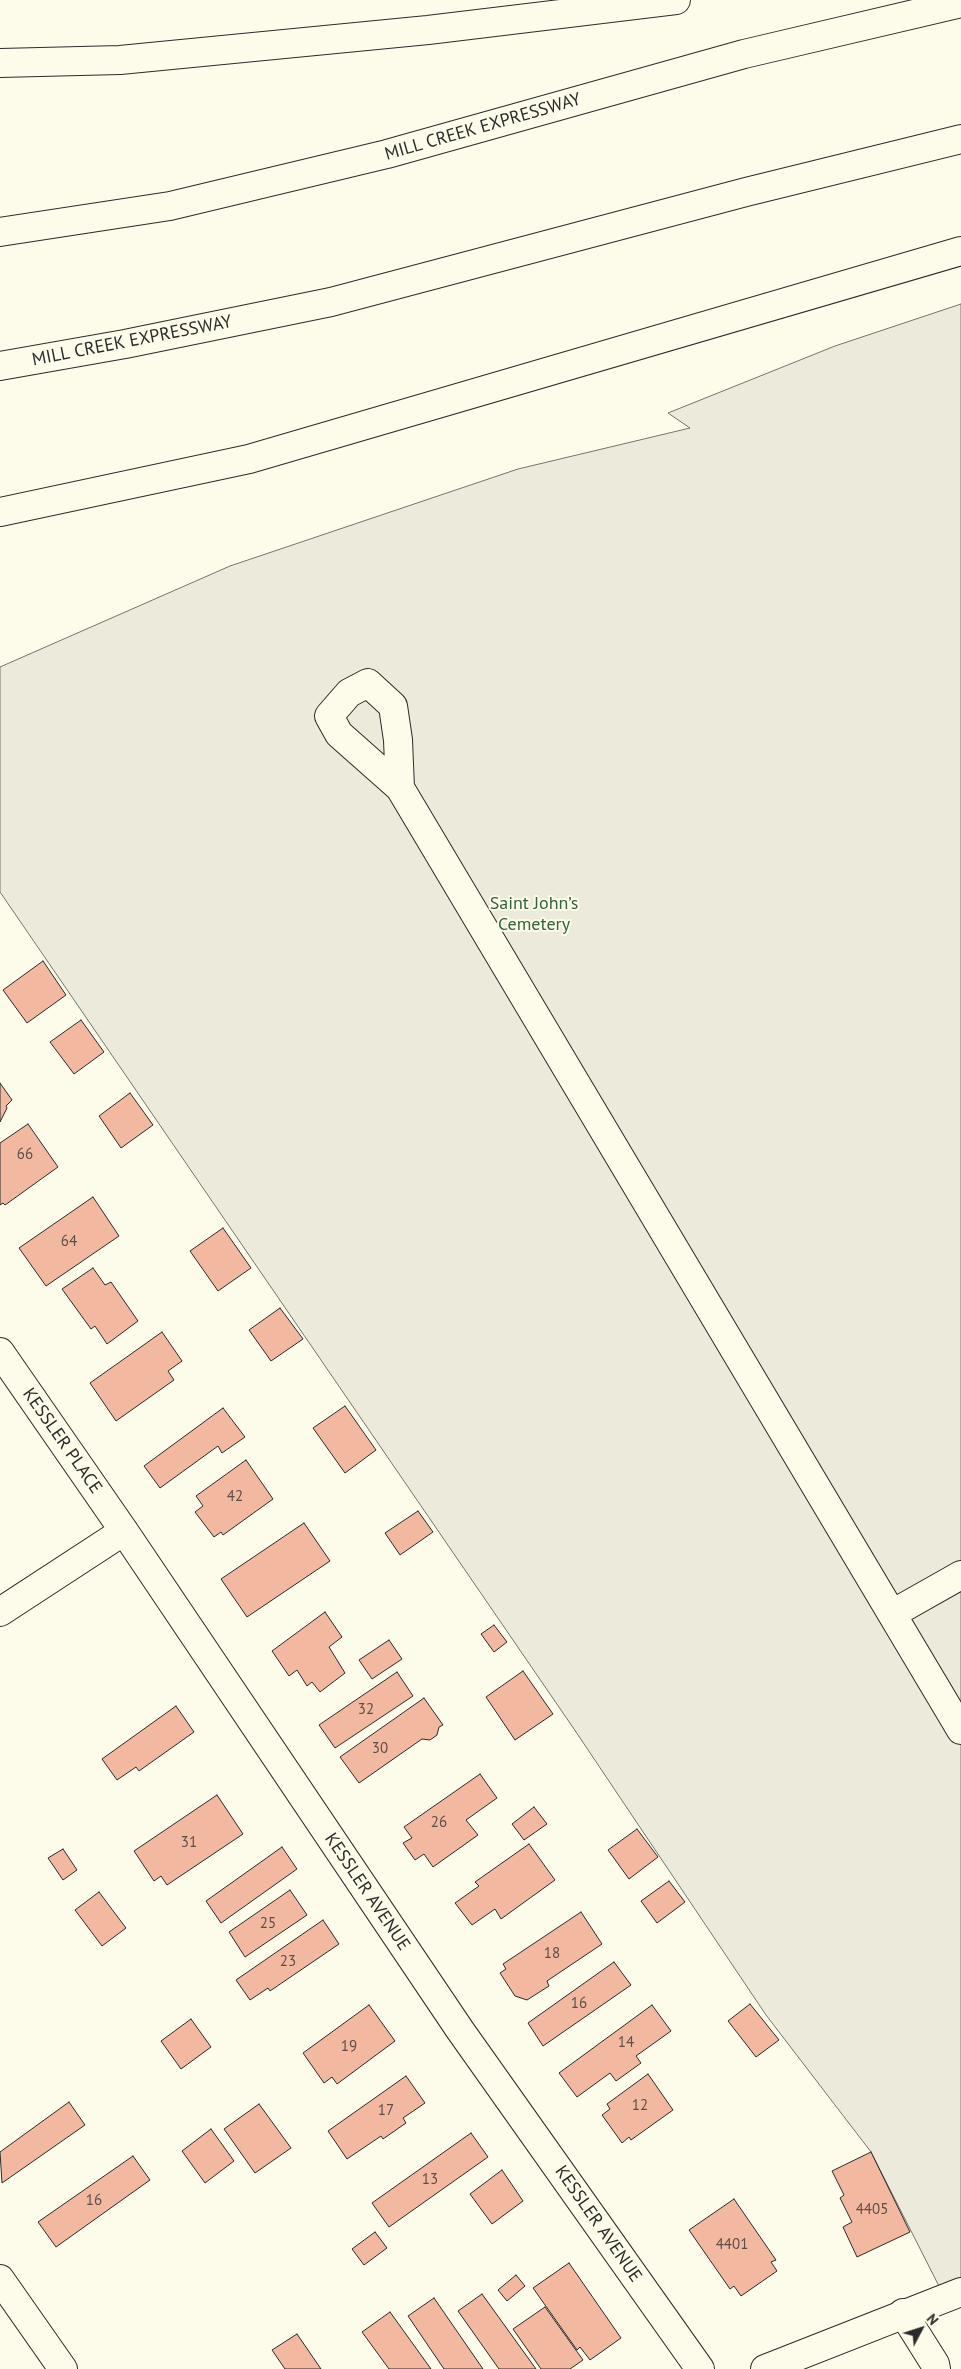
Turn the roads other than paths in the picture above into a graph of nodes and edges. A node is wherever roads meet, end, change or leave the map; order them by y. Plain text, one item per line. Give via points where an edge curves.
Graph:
1 (676, 0) edge
2 (949, 0) edge
3 (961, 3) edge
4 (0, 63) edge
5 (961, 139) edge
6 (0, 232) edge
7 (961, 251) edge
8 (0, 366) edge
9 (0, 512) edge
10 (400, 788) dead end
11 (0, 1352) edge
12 (124, 1531) junction
13 (961, 1575) edge
14 (0, 1612) edge
15 (892, 1614) junction
16 (961, 1730) edge
17 (0, 2279) edge
18 (961, 2292) edge
19 (903, 2313) junction
20 (63, 2369) edge
21 (700, 2369) edge
22 (765, 2369) edge
23 (936, 2369) edge

1 - 4 main road via 428,30 120,60
2 - 3 main road
3 - 6 main road, MILL CREEK EXPRESSWAY via 744,54 388,154 170,206
5 - 8 main road, MILL CREEK EXPRESSWAY via 746,192 331,302
7 - 9 main road via 249,459
10 - 15 main road
11 - 12 main road, KESSLER PLACE
12 - 14 main road
12 - 21 main road, KESSLER AVENUE via 460,2030
13 - 15 main road
15 - 16 main road
17 - 20 main road
18 - 19 main road
19 - 22 main road
19 - 23 main road

